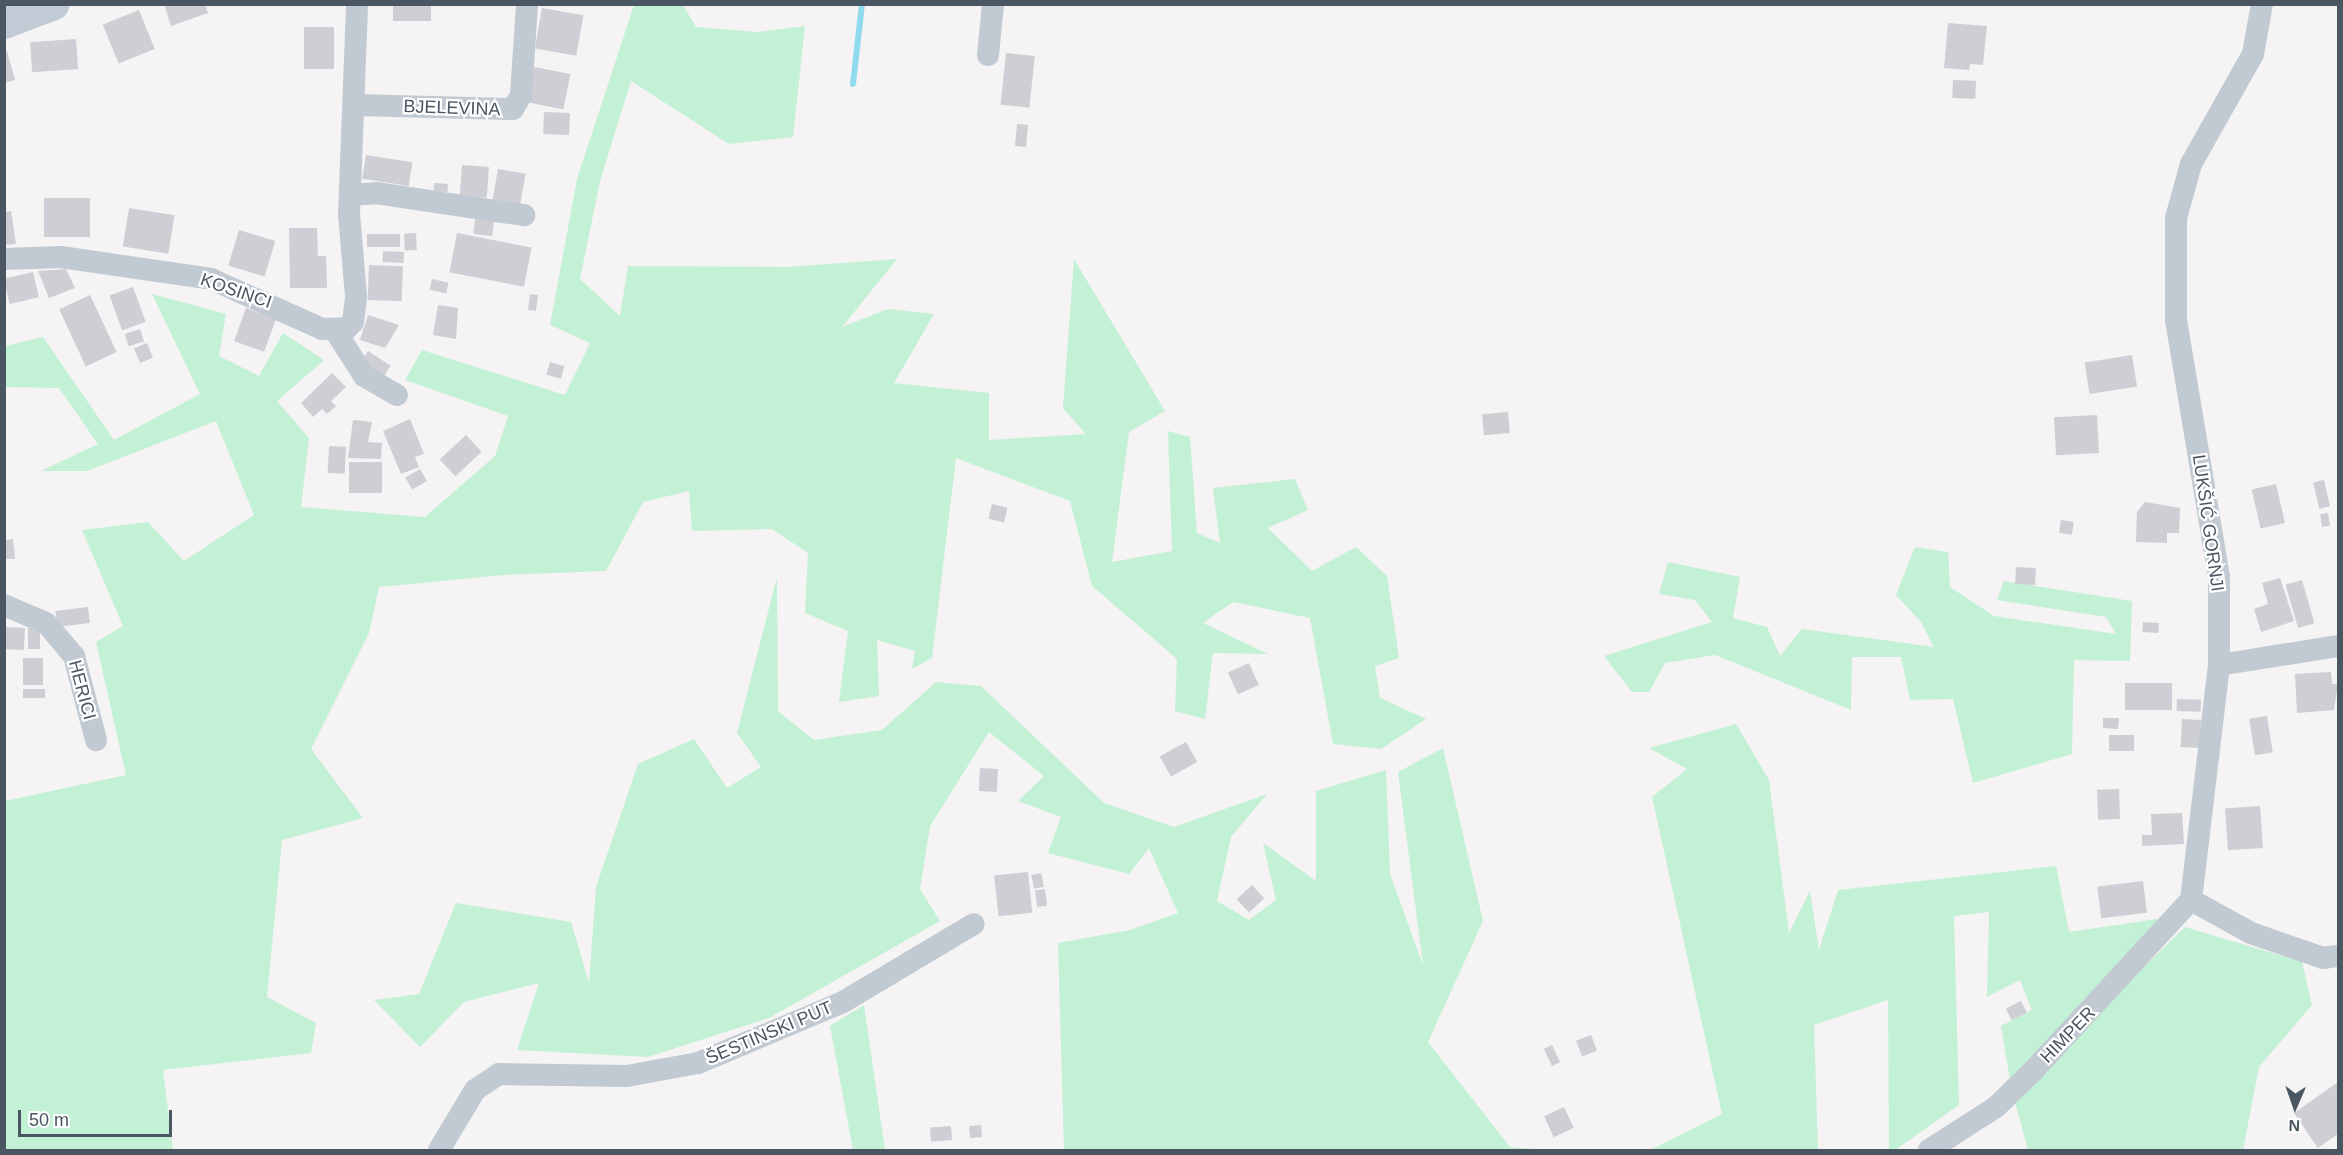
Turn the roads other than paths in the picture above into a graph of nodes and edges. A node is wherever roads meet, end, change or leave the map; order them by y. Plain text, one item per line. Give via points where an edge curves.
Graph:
1 (54, 4) edge
2 (357, 4) edge
3 (527, 4) edge
4 (993, 4) edge
5 (2262, 4) edge
6 (4, 23) edge
7 (988, 55) dead end
8 (355, 105) junction
9 (350, 195) junction
10 (524, 215) dead end
11 (4, 259) edge
12 (336, 332) junction
13 (397, 394) dead end
14 (4, 604) edge
15 (2338, 646) edge
16 (2219, 665) junction
17 (96, 741) dead end
18 (2191, 900) junction
19 (974, 924) dead end
20 (2338, 956) edge
21 (439, 1150) edge
22 (1929, 1150) edge

1 - 6 main road
2 - 8 street
3 - 8 street, BJELEVINA via 521,95 513,109
4 - 7 street
5 - 16 street, LUKŠIĆ GORNJI via 2253,54 2191,164 2176,218 2176,321 2219,577
8 - 9 street
9 - 10 street via 376,193
9 - 12 street via 355,312 347,328
11 - 12 street, KOSINCI via 61,257 211,279
12 - 13 street via 364,376
14 - 17 street, HERICI via 46,623 74,656
15 - 16 street
16 - 18 street, LUKŠIĆ GORNJI
18 - 20 street via 2252,933 2323,958
18 - 22 street, HIMPER via 1996,1107
19 - 21 street, ŠESTINSKI PUT via 843,1002 698,1063 627,1076 499,1074 475,1089

